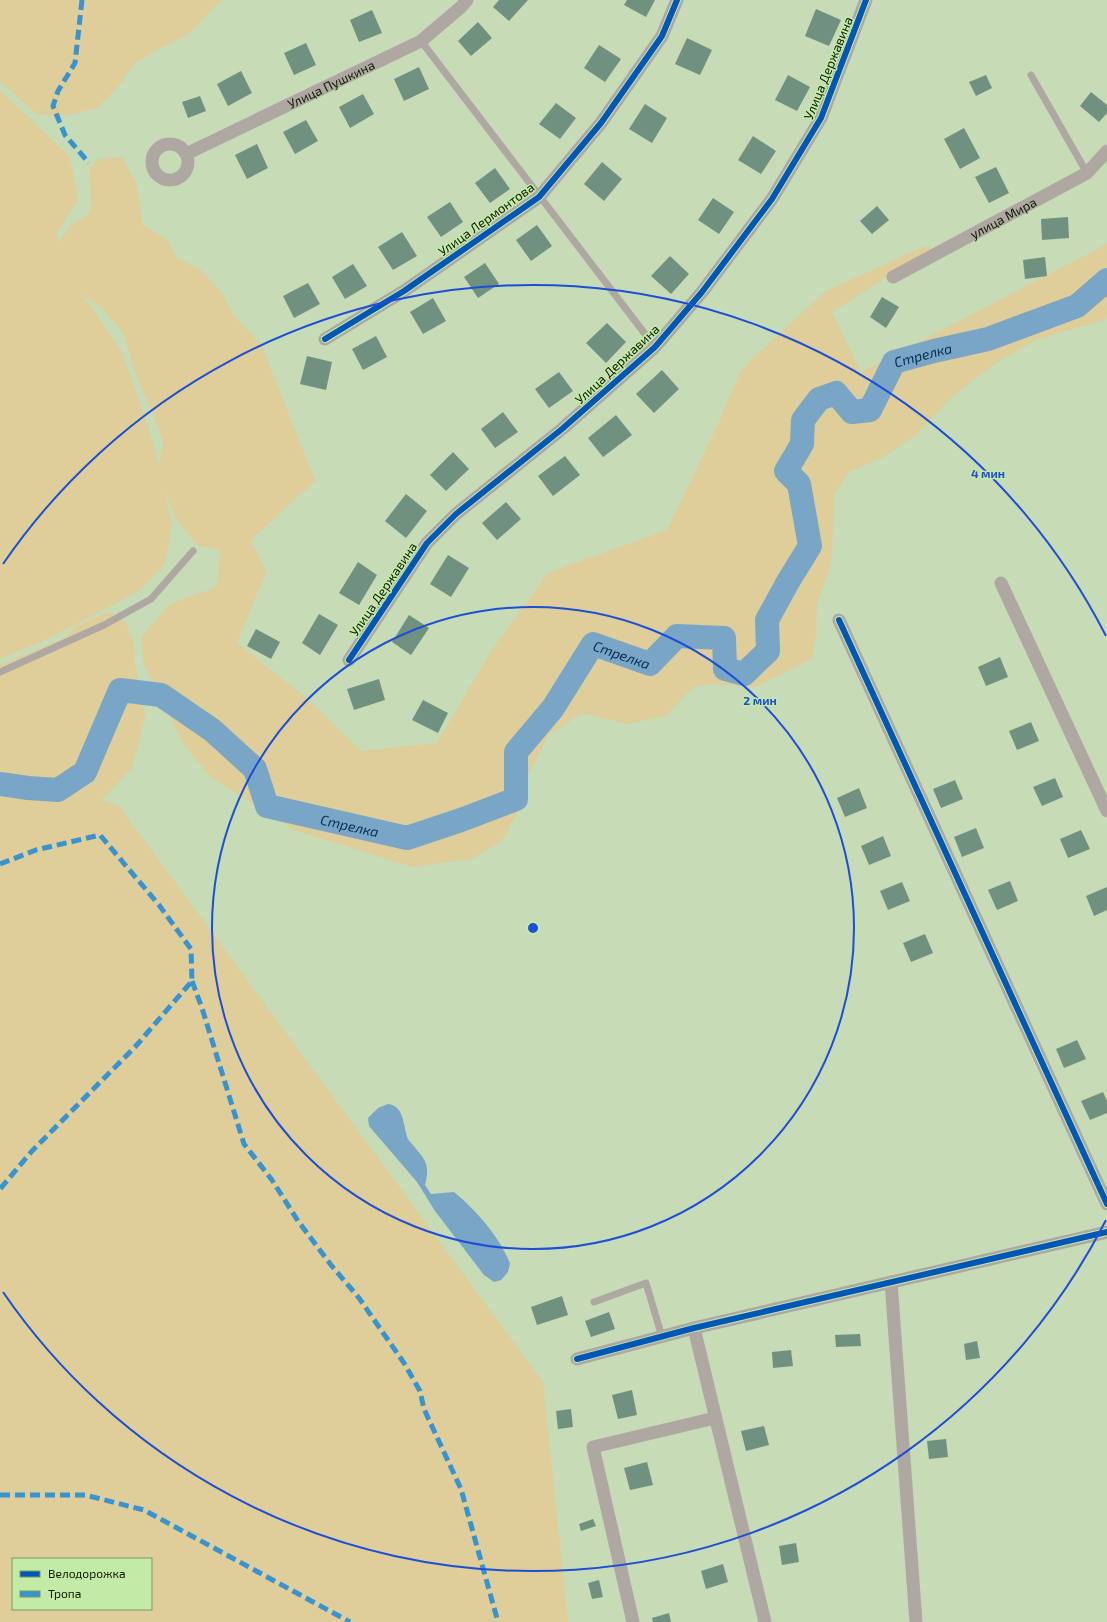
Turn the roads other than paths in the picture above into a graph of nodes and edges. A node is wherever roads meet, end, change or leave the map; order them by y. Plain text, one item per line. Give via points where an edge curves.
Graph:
1 (467, 0) edge
2 (677, 0) edge
3 (866, 0) edge
4 (421, 41) junction
5 (1031, 75) dead end
6 (1107, 151) edge
7 (186, 154) dead end
8 (1087, 173) junction
9 (539, 197) junction
10 (893, 277) dead end
11 (325, 339) dead end
12 (655, 347) junction
13 (193, 551) dead end
14 (1001, 583) dead end
15 (840, 620) dead end
16 (349, 660) dead end
17 (0, 672) edge
18 (1107, 811) edge
19 (1107, 1204) edge
20 (1107, 1232) edge
21 (891, 1282) junction
22 (594, 1302) dead end
23 (694, 1328) junction
24 (662, 1337) junction
25 (577, 1359) dead end
26 (715, 1418) junction
27 (633, 1622) edge
28 (765, 1622) edge
29 (916, 1622) edge

1 - 4 street, Улица Пушкина
2 - 9 street, Улица Лермонтова via 662,36 601,123
3 - 12 street, Улица Державина via 821,118 772,199 702,292
4 - 7 street, Улица Пушкина
4 - 9 lane
5 - 8 lane
6 - 8 street, улица Мира
8 - 10 street, улица Мира
9 - 11 street, Улица Лермонтова via 404,290
9 - 12 lane
12 - 16 street, Улица Державина via 562,429 456,514 427,543
13 - 17 lane via 151,598 104,626
14 - 18 street
15 - 19 street
20 - 21 street
21 - 23 street
21 - 29 street
22 - 24 lane via 646,1284
23 - 24 street
23 - 26 street
24 - 25 street
26 - 27 street via 593,1447
26 - 28 street

